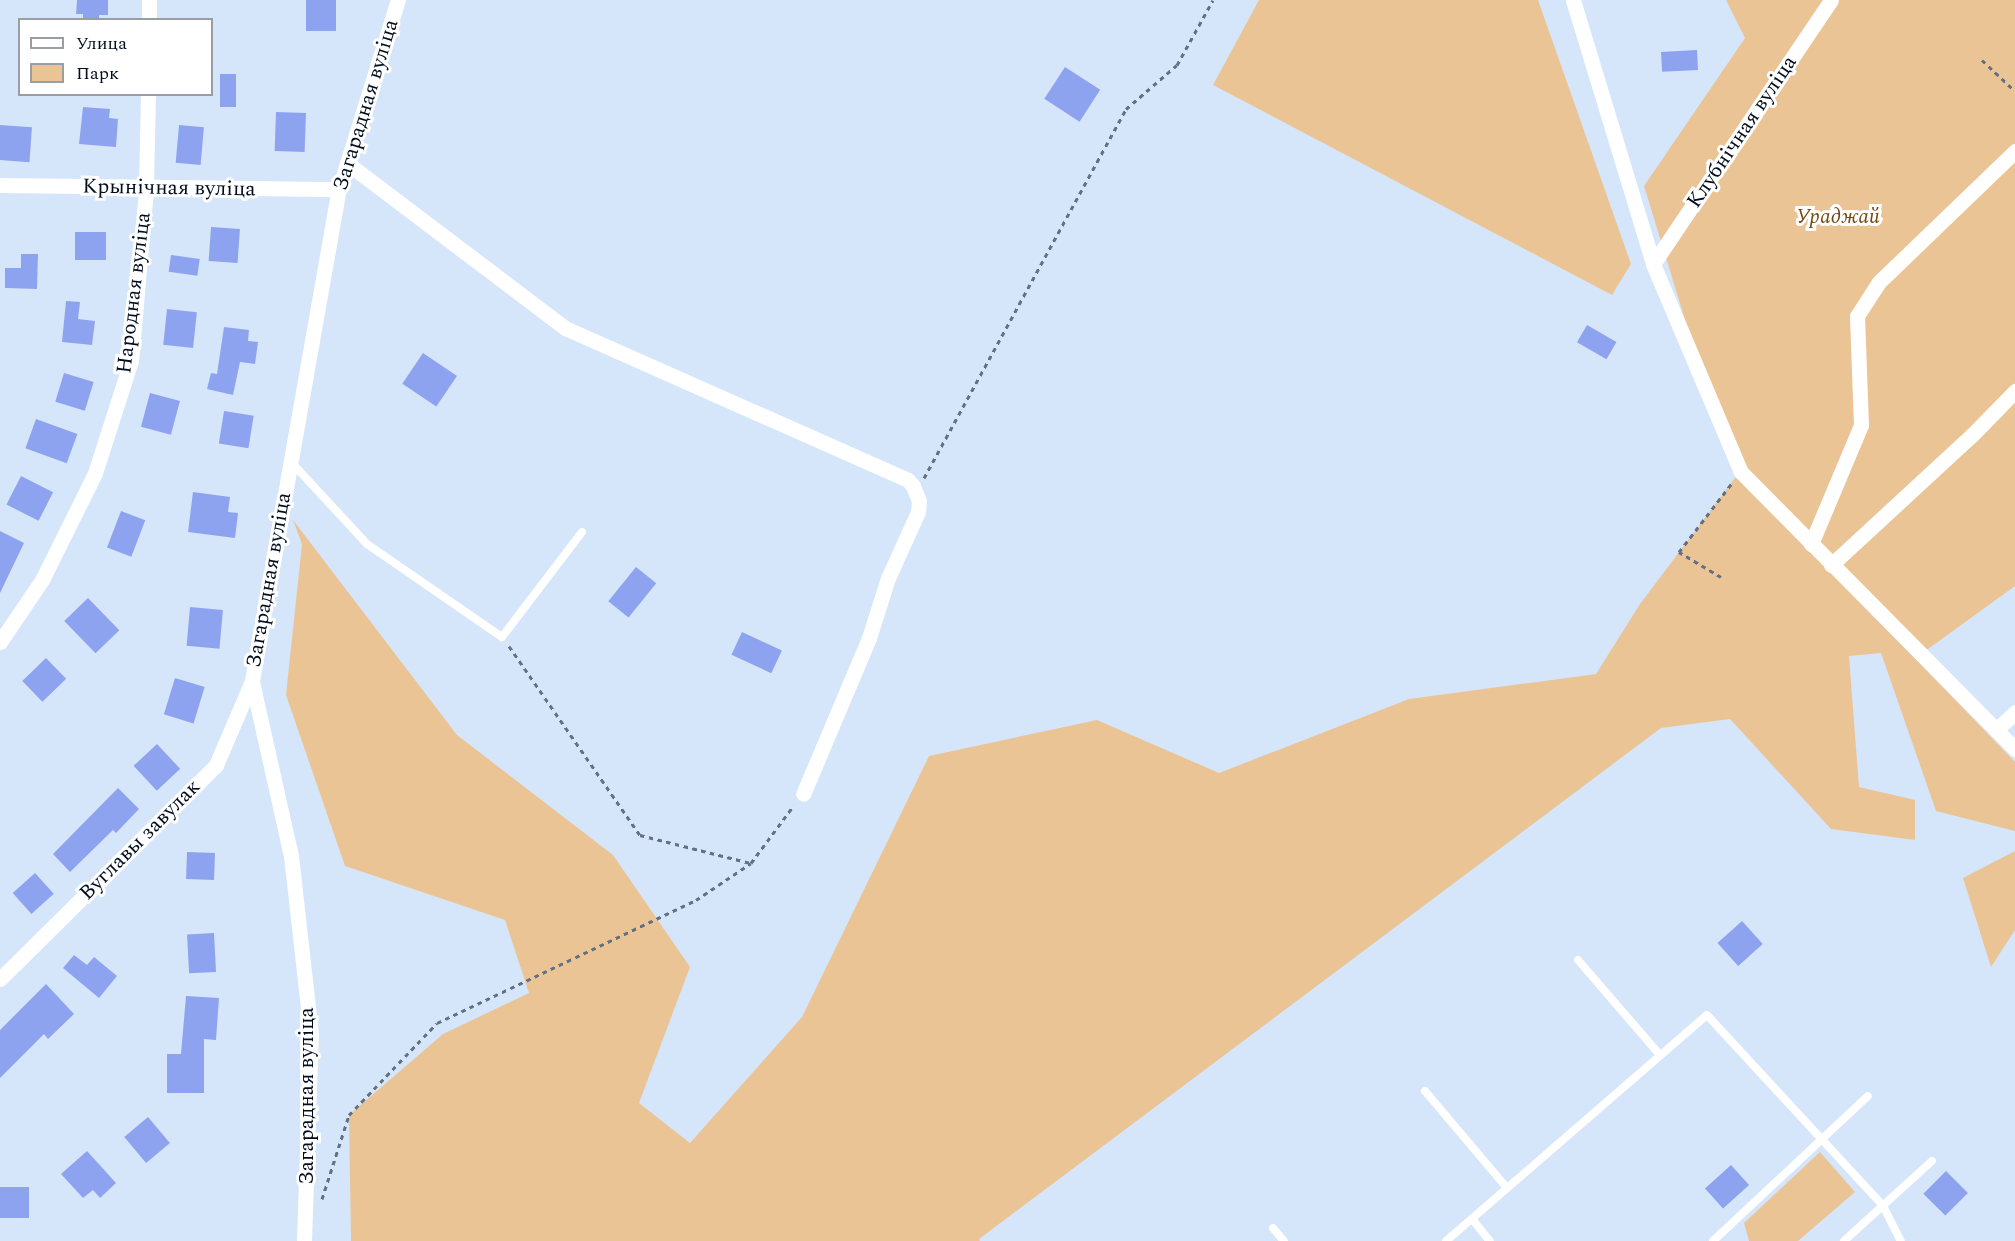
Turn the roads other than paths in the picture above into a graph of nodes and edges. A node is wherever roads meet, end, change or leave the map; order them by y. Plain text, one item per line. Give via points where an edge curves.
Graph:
1 (149, 0) edge
2 (398, 0) edge
3 (1573, 0) edge
4 (1830, 0) edge
5 (149, 18) edge
6 (148, 96) edge
7 (2015, 152) edge
8 (347, 163) junction
9 (0, 185) edge
10 (146, 189) junction
11 (339, 189) junction
12 (1653, 264) junction
13 (2015, 391) edge
14 (289, 461) junction
15 (582, 532) dead end
16 (1811, 544) junction
17 (1831, 565) junction
18 (0, 642) edge
19 (252, 681) junction
20 (2015, 712) edge
21 (1996, 730) junction
22 (2015, 749) edge
23 (803, 794) road end
24 (1578, 960) dead end
25 (0, 979) edge
26 (1660, 1055) junction
27 (1425, 1091) dead end
28 (1869, 1096) dead end
29 (1822, 1140) junction
30 (1932, 1161) dead end
31 (1507, 1188) junction
32 (1882, 1206) junction
33 (1472, 1219) junction
34 (1273, 1228) dead end
35 (304, 1241) edge
36 (1284, 1241) edge
37 (1446, 1241) edge
38 (1491, 1241) edge
39 (1713, 1241) edge
40 (1844, 1241) edge
41 (1901, 1241) edge

1 - 5 street
2 - 8 street, Загарадная вуліца
3 - 12 street
4 - 12 street, Клубнічная вуліца
6 - 10 street, Народная вуліца
7 - 16 street via 1879,282 1857,316 1861,425
8 - 11 street, Загарадная вуліца
8 - 23 street via 564,328 908,480 917,492 918,512
9 - 10 street, Крынічная вуліца
10 - 11 street, Крынічная вуліца
10 - 18 street, Народная вуліца via 131,361 95,473 42,579
11 - 14 street, Загарадная вуліца
12 - 16 street via 1741,472
13 - 17 street
14 - 15 lane via 367,544 502,637
14 - 19 street, Загарадная вуліца
16 - 17 street
17 - 21 street
19 - 25 street, Вуглавы завулак via 216,765
19 - 35 street, Загарадная вуліца via 291,856 311,1034
20 - 21 street
21 - 22 street
24 - 26 lane
26 - 29 lane via 1707,1015
26 - 31 lane
27 - 31 lane
28 - 29 lane
29 - 32 lane
29 - 39 lane
30 - 32 lane
31 - 33 lane
32 - 40 lane
32 - 41 lane
33 - 37 lane
33 - 38 lane
34 - 36 lane

